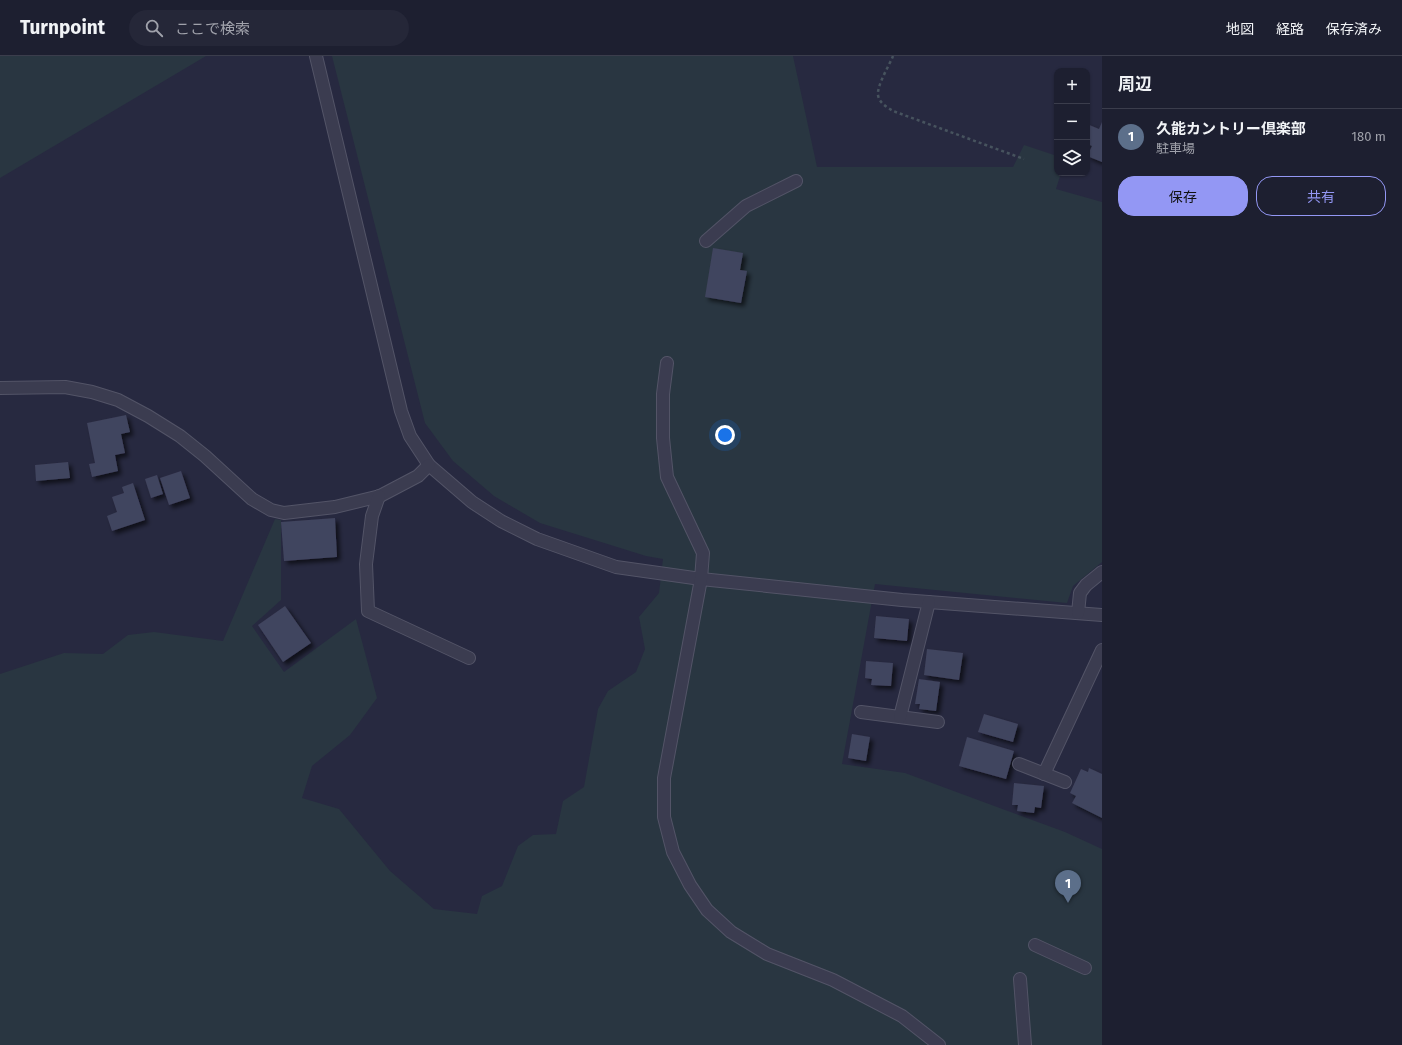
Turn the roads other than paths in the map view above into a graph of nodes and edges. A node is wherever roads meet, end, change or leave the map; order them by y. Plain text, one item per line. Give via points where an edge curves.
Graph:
1 (316, 56) edge
2 (796, 181) dead end
3 (706, 241) dead end
4 (667, 362) dead end
5 (0, 388) edge
6 (429, 465) junction
7 (379, 496) junction
8 (1102, 572) edge
9 (701, 579) junction
10 (929, 602) junction
11 (1078, 613) junction
12 (1102, 615) edge
13 (1102, 650) edge
14 (469, 658) dead end
15 (861, 712) dead end
16 (900, 717) junction
17 (938, 722) dead end
18 (1019, 764) dead end
19 (1044, 774) junction
20 (1065, 782) dead end
21 (1036, 945) dead end
22 (1085, 968) dead end
23 (1020, 979) dead end
24 (939, 1045) edge
25 (1025, 1045) edge

1 - 6 street via 401,411 410,436
2 - 3 street via 746,206
4 - 9 street via 663,394 663,438 667,477 703,553
5 - 7 street via 65,387 118,400 180,436 252,499 271,510 284,513 335,507
6 - 7 street via 418,476
6 - 9 street via 472,502 501,521 537,539 616,567
7 - 14 street via 372,516 366,564 368,611
8 - 11 street via 1080,593
9 - 10 street
9 - 24 street via 664,778 664,817 676,858 707,910 731,932 767,954 832,980 902,1016
10 - 11 street
10 - 16 street
11 - 12 street
13 - 19 street
15 - 16 street
16 - 17 street
18 - 19 street
19 - 20 street
21 - 22 street
23 - 25 street

